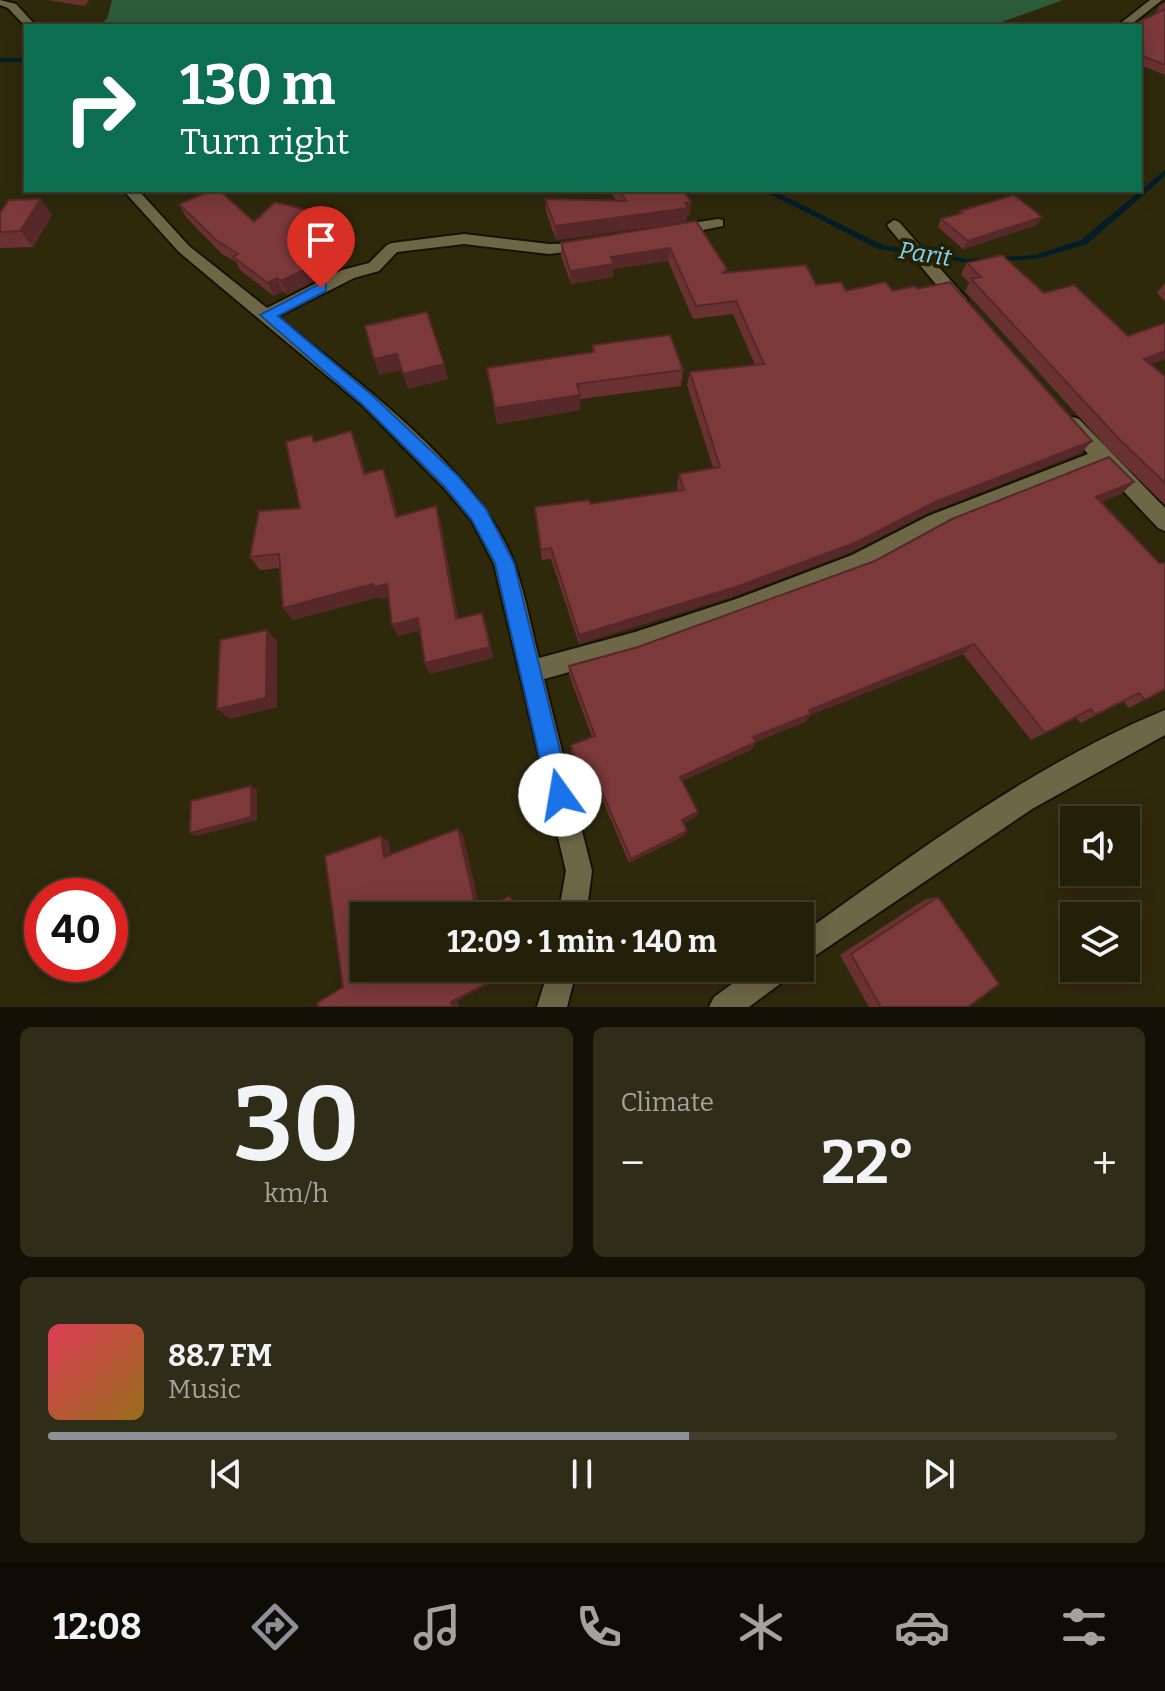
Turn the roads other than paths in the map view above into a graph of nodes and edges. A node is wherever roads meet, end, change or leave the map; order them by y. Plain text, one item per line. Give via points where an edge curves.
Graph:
1 (1157, 0) edge
2 (0, 1) edge
3 (29, 24) edge
4 (1125, 24) edge
5 (132, 192) edge
6 (718, 223) dead end
7 (894, 225) dead end
8 (659, 233) edge
9 (599, 244) edge
10 (267, 315) junction
11 (975, 318) edge
12 (1062, 412) edge
13 (1100, 457) junction
14 (1165, 522) edge
15 (532, 671) junction
16 (1165, 722) edge
17 (574, 902) edge
18 (814, 942) edge
19 (559, 982) edge
20 (759, 982) edge
21 (552, 1007) edge
22 (724, 1007) edge

1 - 4 street
2 - 3 street
5 - 10 street via 184,249
6 - 8 street
7 - 11 street
9 - 10 street via 549,249 464,239 392,248 374,267 348,274
10 - 15 street via 368,400 479,515 504,563
12 - 13 street
13 - 14 street
13 - 15 street via 935,522 831,573 635,643
15 - 17 street via 579,871
16 - 18 street via 1091,759 905,877
19 - 21 street
20 - 22 street

